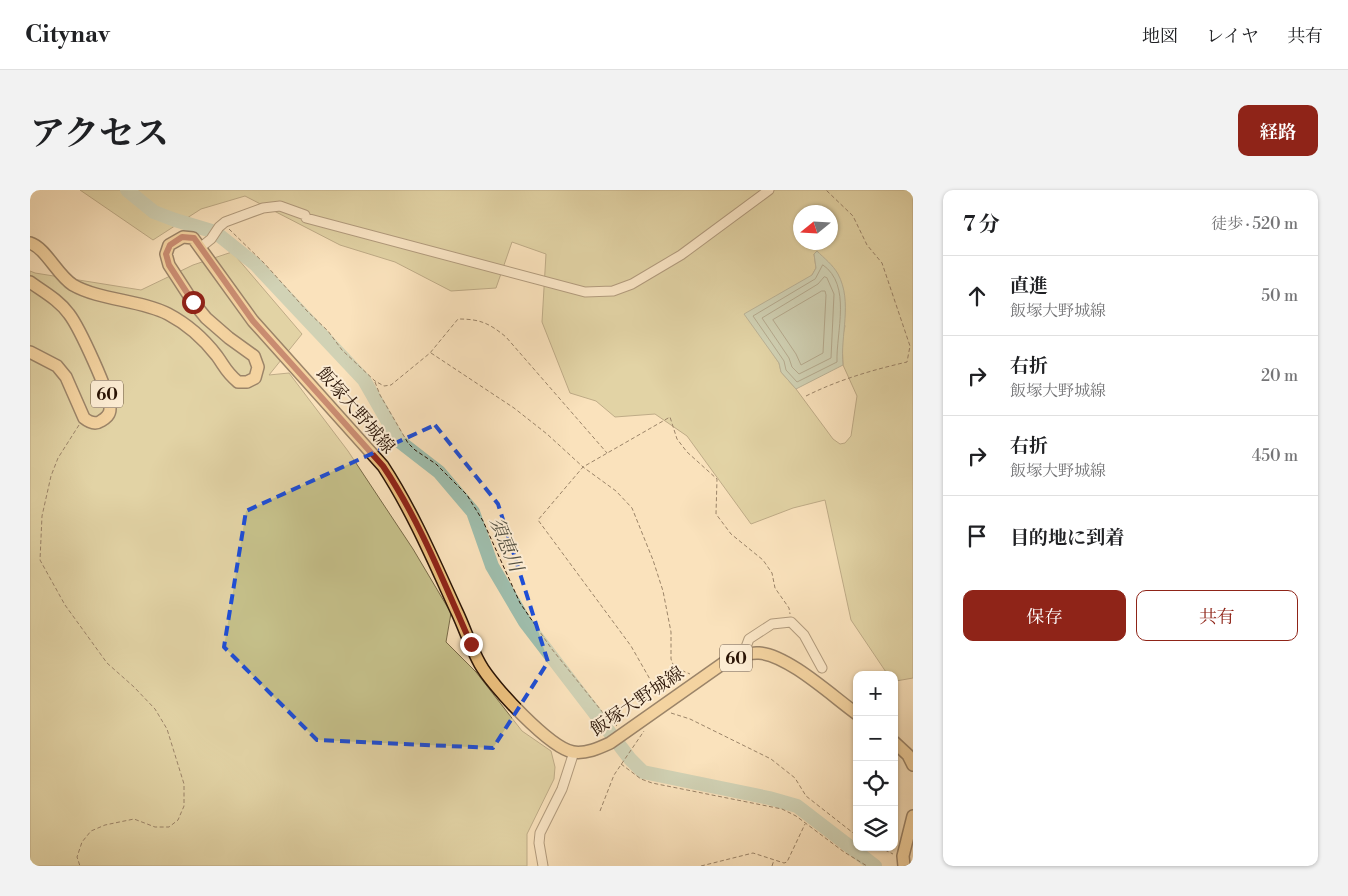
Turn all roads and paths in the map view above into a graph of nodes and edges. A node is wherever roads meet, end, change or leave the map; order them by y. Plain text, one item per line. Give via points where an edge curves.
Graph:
1 (769, 190) edge
2 (826, 190) edge
3 (222, 225) junction
4 (30, 243) edge
5 (201, 247) junction
6 (30, 282) edge
7 (30, 352) edge
8 (430, 353) junction
9 (375, 381) junction
10 (806, 396) dead end
11 (84, 418) junction
12 (607, 453) junction
13 (583, 467) junction
14 (791, 622) junction
15 (743, 655) junction
16 (822, 668) dead end
17 (701, 679) junction
18 (665, 705) junction
19 (853, 711) edge
20 (648, 716) junction
21 (623, 734) junction
22 (898, 746) edge
23 (574, 752) junction
24 (621, 764) junction
25 (913, 765) edge
26 (600, 811) dead end
27 (913, 816) edge
28 (806, 823) junction
29 (853, 833) edge
30 (911, 836) edge
31 (885, 851) edge
32 (774, 860) junction
33 (904, 863) edge
34 (80, 866) edge
35 (543, 866) edge
36 (701, 866) edge
37 (772, 866) edge
38 (867, 866) edge

1 - 3 street via 681,256 613,291 585,292 306,218 280,206 263,208
2 - 10 path via 852,216 867,246 882,263 910,346 907,362 826,385
3 - 5 street
3 - 9 path via 265,264 342,350
4 - 5 main road via 36,245 56,270 73,284 166,313 190,327 227,373 238,382 247,382 254,378 258,367 254,356 206,318 169,265 166,254 177,239 194,238
5 - 23 main road, 飯塚大野城線 via 253,321 383,466 418,525 480,664 496,686 541,732 560,747
6 - 11 main road, 60 via 60,302 70,314 83,336 109,399 107,418 98,423
7 - 11 main road, 60 via 57,366 66,377
8 - 9 path via 391,385 384,386
8 - 12 path via 458,319 491,325 506,337
8 - 13 path via 514,408
9 - 21 path via 408,442 467,494 483,521 520,603 551,648
11 - 34 path via 58,458 51,476 42,516 40,560 65,605 107,663 155,709 166,729 184,784 184,806 178,820 169,827 155,827 134,819 105,825 91,832 82,842 77,857
12 - 13 path
12 - 14 path via 670,417 677,439 717,479 716,514 731,534 763,560 788,608
13 - 17 path via 616,491 632,508 663,591 671,632 671,660 674,667
13 - 18 path via 538,520 631,646
14 - 15 street via 772,624 749,639
14 - 16 street via 804,635
15 - 17 main road, 飯塚大野城線 / 60 via 725,662
15 - 19 main road, 飯塚大野城線 / 60 via 758,653 791,665
17 - 18 main road, 飯塚大野城線 / 60
18 - 20 main road, 飯塚大野城線 / 60
18 - 29 path via 672,714 690,719 771,759 794,778 806,796
20 - 21 main road, 飯塚大野城線 / 60
20 - 24 path via 647,728
21 - 23 main road, 飯塚大野城線 / 60 via 594,750
22 - 25 main road
23 - 35 street via 562,789 540,833
24 - 26 path
24 - 28 path via 652,783 766,804
27 - 30 main road
28 - 32 path via 789,860 784,863
28 - 38 path
30 - 33 main road
31 - 33 path
32 - 36 path via 753,853
32 - 37 path

